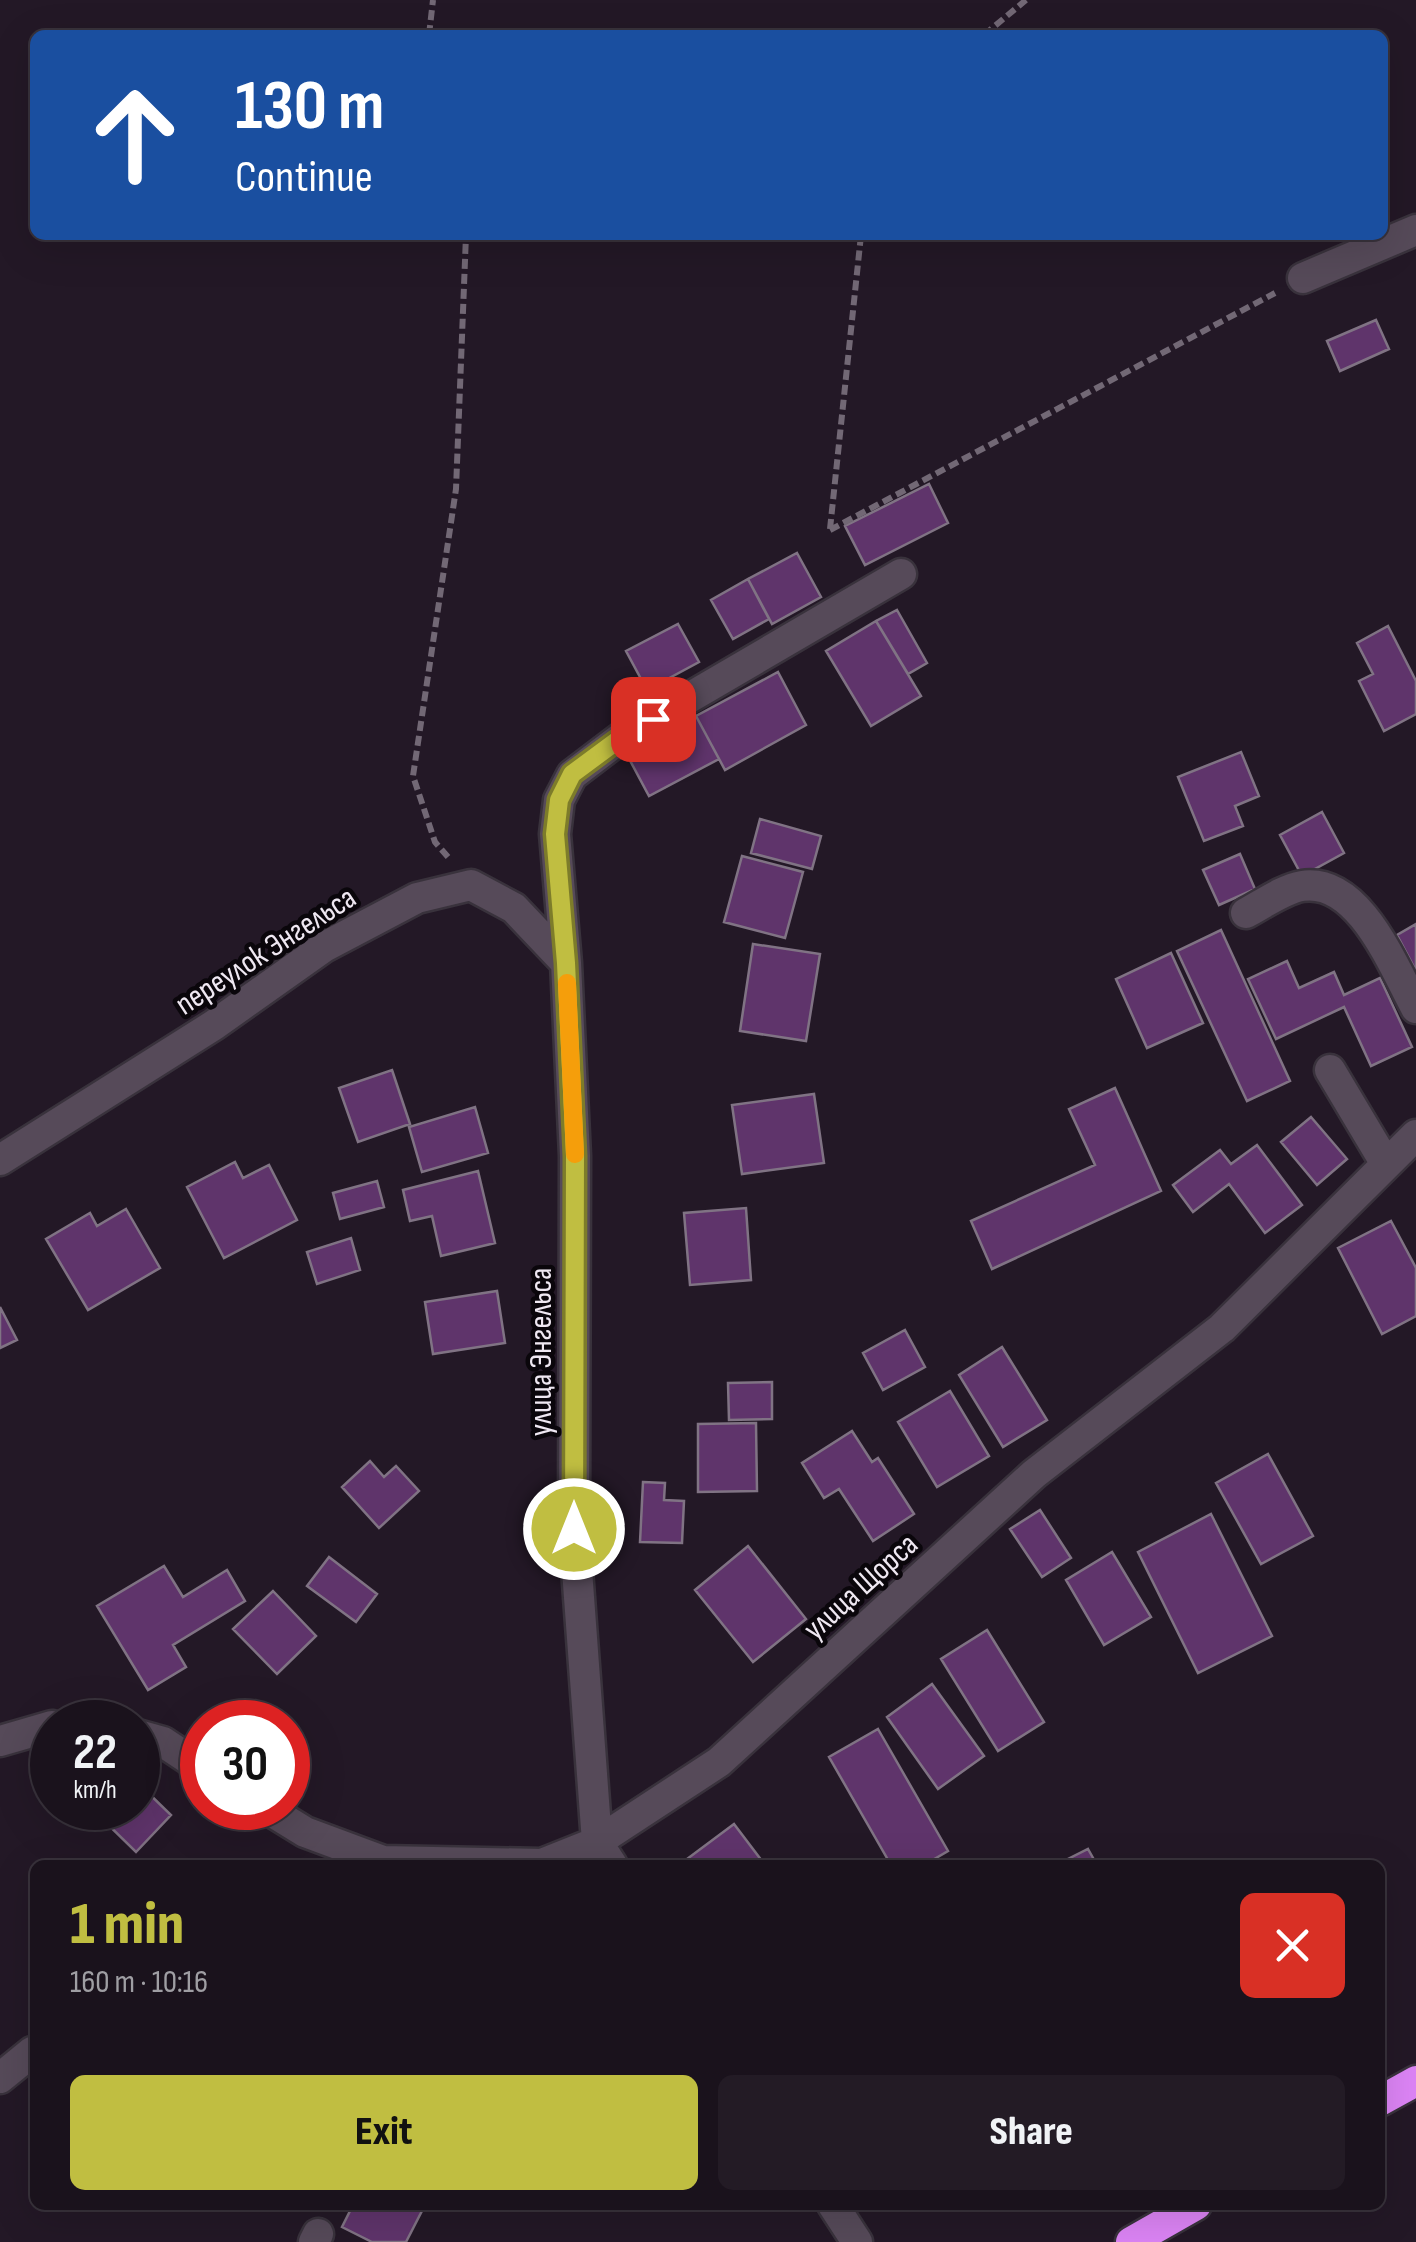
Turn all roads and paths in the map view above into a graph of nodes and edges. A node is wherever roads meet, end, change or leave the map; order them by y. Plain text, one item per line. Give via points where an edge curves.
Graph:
1 (432, 0) edge
2 (1026, 0) edge
3 (429, 30) edge
4 (990, 30) edge
5 (1416, 230) edge
6 (466, 240) edge
7 (860, 240) edge
8 (1303, 278) joint
9 (901, 574) dead end
10 (471, 886) junction
11 (1246, 912) dead end
12 (566, 963) junction
13 (1416, 1008) edge
14 (1330, 1070) dead end
15 (1416, 1135) edge
16 (0, 1160) edge
17 (1386, 1164) junction
18 (30, 1732) edge
19 (0, 1741) edge
20 (302, 1830) edge
21 (604, 1853) edge
22 (380, 1860) edge
23 (565, 1860) edge
24 (30, 2054) edge
25 (0, 2078) edge
26 (1416, 2081) edge
27 (1385, 2098) edge
28 (836, 2210) edge
29 (1187, 2210) edge
30 (857, 2242) edge
31 (1131, 2242) edge

1 - 3 path
2 - 4 path
5 - 8 street
6 - 10 path via 456,489 413,776 435,842
7 - 8 path via 830,530
9 - 12 street, улица Энгельса via 622,737 572,774 559,800 555,834
10 - 12 street via 514,908
10 - 16 street, переулок Энгельса via 417,898 324,947
11 - 13 street via 1299,886 1344,894 1374,932
12 - 21 street, улица Энгельса via 575,1156 574,1529
14 - 17 street
15 - 17 street, улица Щорса
17 - 21 street, улица Щорса via 1222,1328 1034,1474 719,1762
18 - 19 street
20 - 22 street, улица Щорса
21 - 23 street, улица Щорса
24 - 25 street
26 - 27 highway
28 - 30 street
29 - 31 highway

